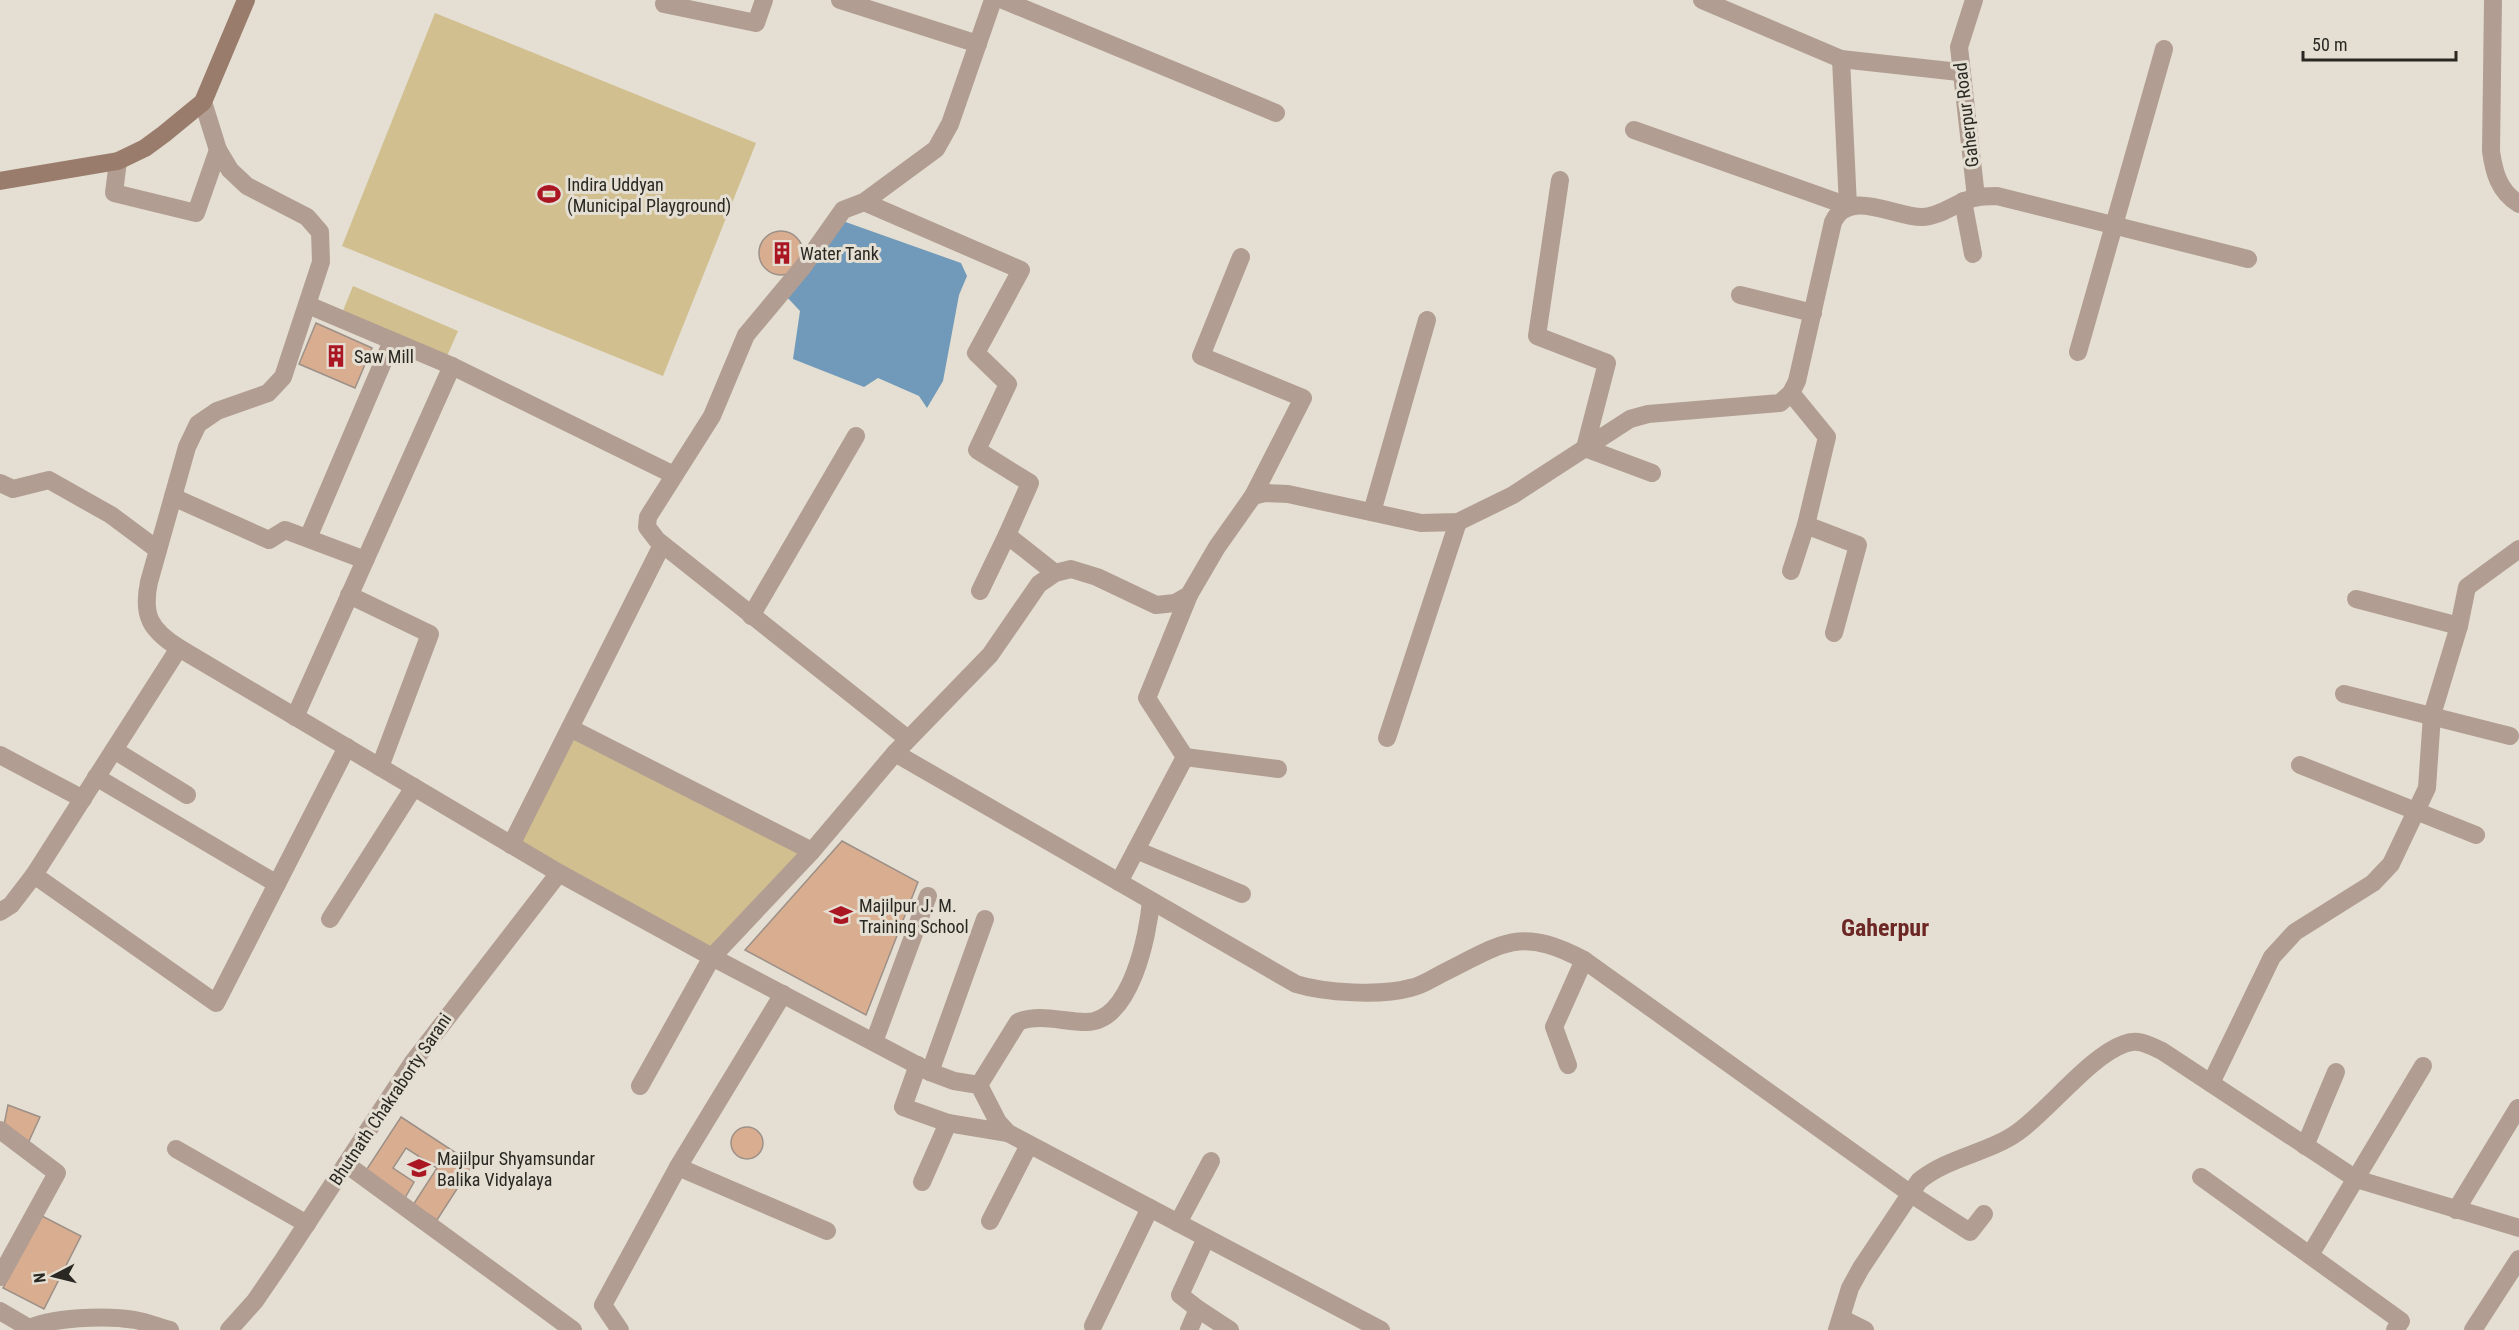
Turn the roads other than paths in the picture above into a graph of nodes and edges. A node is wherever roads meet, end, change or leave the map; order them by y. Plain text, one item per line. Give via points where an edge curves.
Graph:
1 (246, 0) edge
2 (765, 0) edge
3 (840, 0) edge
4 (993, 0) edge
5 (1003, 0) edge
6 (1702, 0) edge
7 (1974, 0) edge
8 (2493, 0) edge
9 (664, 4) dead end
10 (978, 44) junction
11 (2164, 49) dead end
12 (1841, 59) junction
13 (1959, 72) junction
14 (203, 102) junction
15 (1276, 113) dead end
16 (1634, 130) dead end
17 (218, 150) junction
18 (118, 161) junction
19 (1560, 180) dead end
20 (0, 181) edge
21 (1970, 199) junction
22 (864, 202) junction
23 (2519, 204) edge
24 (1848, 206) junction
25 (2114, 225) junction
26 (1973, 254) dead end
27 (1241, 257) dead end
28 (2248, 259) dead end
29 (1740, 296) dead end
30 (308, 305) junction
31 (1813, 313) junction
32 (1427, 320) dead end
33 (392, 341) junction
34 (2078, 352) dead end
35 (452, 366) junction
36 (1791, 393) junction
37 (856, 436) dead end
38 (1585, 448) junction
39 (1652, 472) dead end
40 (674, 475) junction
41 (0, 483) edge
42 (1252, 496) junction
43 (173, 497) junction
44 (1372, 512) junction
45 (1458, 522) junction
46 (1806, 525) junction
47 (1007, 535) junction
48 (308, 538) junction
49 (662, 545) junction
50 (2519, 549) edge
51 (158, 550) junction
52 (365, 560) junction
53 (1791, 571) dead end
54 (1054, 573) junction
55 (980, 591) dead end
56 (349, 595) junction
57 (1189, 595) junction
58 (2356, 599) dead end
59 (752, 615) junction
60 (2459, 626) junction
61 (1834, 633) dead end
62 (179, 648) junction
63 (2344, 694) dead end
64 (2432, 715) junction
65 (295, 717) junction
66 (570, 728) junction
67 (2510, 736) dead end
68 (1387, 738) dead end
69 (908, 739) junction
70 (347, 747) junction
71 (114, 750) junction
72 (895, 753) junction
73 (0, 755) edge
74 (1185, 757) junction
75 (2300, 765) dead end
76 (380, 767) junction
77 (1278, 769) dead end
78 (96, 777) junction
79 (414, 787) junction
80 (187, 795) dead end
81 (83, 799) junction
82 (2416, 811) junction
83 (2476, 835) dead end
84 (511, 845) junction
85 (1136, 850) junction
86 (812, 851) junction
87 (559, 873) junction
88 (34, 875) junction
89 (1119, 882) junction
90 (277, 884) junction
91 (1242, 894) dead end
92 (928, 896) dead end
93 (1151, 901) junction
94 (0, 912) edge
95 (330, 918) dead end
96 (985, 919) dead end
97 (712, 957) junction
98 (1584, 960) junction
99 (783, 994) junction
100 (874, 1042) junction
101 (1568, 1065) dead end
102 (2422, 1066) dead end
103 (924, 1069) junction
104 (2336, 1072) dead end
105 (2211, 1083) junction
106 (979, 1085) junction
107 (640, 1086) dead end
108 (2518, 1108) edge
109 (948, 1124) junction
110 (0, 1130) edge
111 (1008, 1133) junction
112 (1029, 1145) junction
113 (2305, 1146) junction
114 (176, 1149) dead end
115 (1210, 1161) dead end
116 (346, 1164) junction
117 (678, 1167) junction
118 (2201, 1177) dead end
119 (2356, 1179) junction
120 (922, 1182) dead end
121 (1911, 1194) junction
122 (1150, 1208) junction
123 (2456, 1210) junction
124 (1984, 1214) dead end
125 (990, 1221) dead end
126 (1178, 1223) junction
127 (307, 1224) junction
128 (2519, 1228) edge
129 (827, 1231) dead end
130 (1206, 1238) junction
131 (2310, 1256) junction
132 (2519, 1258) edge
133 (0, 1277) edge
134 (1198, 1309) junction
135 (0, 1311) edge
136 (1351, 1323) edge
137 (1839, 1324) edge
138 (1093, 1326) dead end
139 (27, 1329) edge
140 (170, 1330) edge
141 (229, 1330) edge
142 (573, 1330) edge
143 (620, 1330) edge
144 (1189, 1330) edge
145 (1230, 1330) edge
146 (1381, 1330) edge
147 (1865, 1330) edge
148 (2395, 1330) edge
149 (2473, 1330) edge

1 - 14 main road
2 - 9 street via 756,23
3 - 10 street
4 - 10 street
5 - 15 street
6 - 12 street
7 - 13 street, Gaherpur Road via 1959,48
8 - 23 street via 2491,151 2494,174
10 - 22 street via 950,124 936,149
11 - 25 street
12 - 13 street
12 - 24 street
13 - 21 street, Gaherpur Road
14 - 17 street
14 - 18 main road via 145,148
16 - 24 street
17 - 18 street via 196,213 114,193
17 - 30 street via 230,170 247,186 307,217 320,232 321,262
18 - 20 main road
19 - 38 street via 1537,336 1607,363
21 - 24 street via 1922,217
21 - 25 street via 1997,196
21 - 26 street, Gaherpur Road
22 - 40 street via 843,210 802,268 746,335 712,416
22 - 47 street via 1021,270 976,353 1008,384 977,450 1030,483
24 - 31 street via 1838,212 1833,222
25 - 28 street
25 - 34 street
27 - 42 street via 1201,356 1303,398
29 - 31 street
30 - 33 street
30 - 43 street via 284,377 268,393 217,411 198,424
31 - 36 street
32 - 44 street
33 - 35 street
33 - 48 street
35 - 40 street
35 - 52 street
36 - 38 street via 1780,403 1648,414 1630,419
36 - 46 street via 1827,437
37 - 59 street
38 - 39 street
38 - 45 street via 1513,495
40 - 49 street via 648,517 647,527
41 - 51 street via 13,489 49,480 111,516
42 - 44 street via 1288,494
42 - 57 street
43 - 48 street via 269,540 285,530
43 - 51 street
44 - 45 street via 1421,522
45 - 68 street
46 - 53 street
46 - 61 street via 1858,545
47 - 54 street
47 - 55 street
48 - 52 street
49 - 59 street
49 - 66 street
50 - 60 street via 2467,587
51 - 62 street via 144,602 149,620 162,638
52 - 56 street
54 - 57 street via 1071,569 1097,577 1156,605 1175,603
54 - 69 street via 1040,584 990,655
56 - 65 street
56 - 76 street via 430,634
57 - 74 street via 1147,698
58 - 60 street
59 - 69 street
60 - 64 street
62 - 65 street
62 - 71 street
63 - 64 street
64 - 67 street
64 - 82 street via 2427,788
65 - 70 street
66 - 84 street
66 - 86 street
69 - 72 street
70 - 76 street
70 - 90 street
71 - 78 street
71 - 80 street
72 - 86 street
72 - 89 street
73 - 81 street
74 - 77 street
74 - 85 street
75 - 82 street
76 - 79 street
78 - 81 street
78 - 90 street
79 - 84 street
79 - 95 street
81 - 88 street
82 - 83 street
82 - 105 street via 2383,875 2295,932 2272,957
84 - 87 street
85 - 89 street
85 - 91 street
86 - 97 street
87 - 97 street
87 - 116 street, Bhutnath Chakraborty Sarani via 419,1053
88 - 90 street via 216,1003
88 - 94 street via 11,905
89 - 93 street
92 - 100 street
93 - 98 street via 1296,984 1312,989 1391,992 1412,988 1517,940 1538,940
93 - 106 street via 1149,924 1123,1002 1104,1017 1089,1022 1042,1017 1018,1022
96 - 103 street
97 - 99 street
97 - 107 street
98 - 101 street via 1554,1028
98 - 121 street
99 - 100 street
99 - 117 street
100 - 103 street
102 - 119 street
103 - 106 street via 954,1081
103 - 109 street via 903,1107
104 - 113 street
105 - 113 street
105 - 121 street via 2142,1041 2124,1043 2105,1054 2016,1134 1932,1171
106 - 111 street via 994,1117
108 - 123 street
109 - 111 street
109 - 120 street
110 - 133 street via 57,1173
111 - 112 street
112 - 122 street
112 - 125 street
113 - 119 street
114 - 127 street
115 - 126 street
116 - 127 street, Bhutnath Chakraborty Sarani
116 - 142 street
117 - 129 street
117 - 143 street via 603,1305
118 - 131 street
119 - 123 street
119 - 131 street
121 - 124 street via 1970,1232
121 - 137 street via 1861,1268
122 - 126 street
122 - 138 street
123 - 128 street
126 - 130 street
127 - 141 street, Bhutnath Chakraborty Sarani via 255,1301
130 - 134 street via 1180,1295
130 - 136 street
131 - 148 street via 2401,1321
132 - 149 street
134 - 144 street
134 - 145 street
135 - 139 street
136 - 146 street
137 - 147 street
139 - 140 street via 47,1322 114,1318

